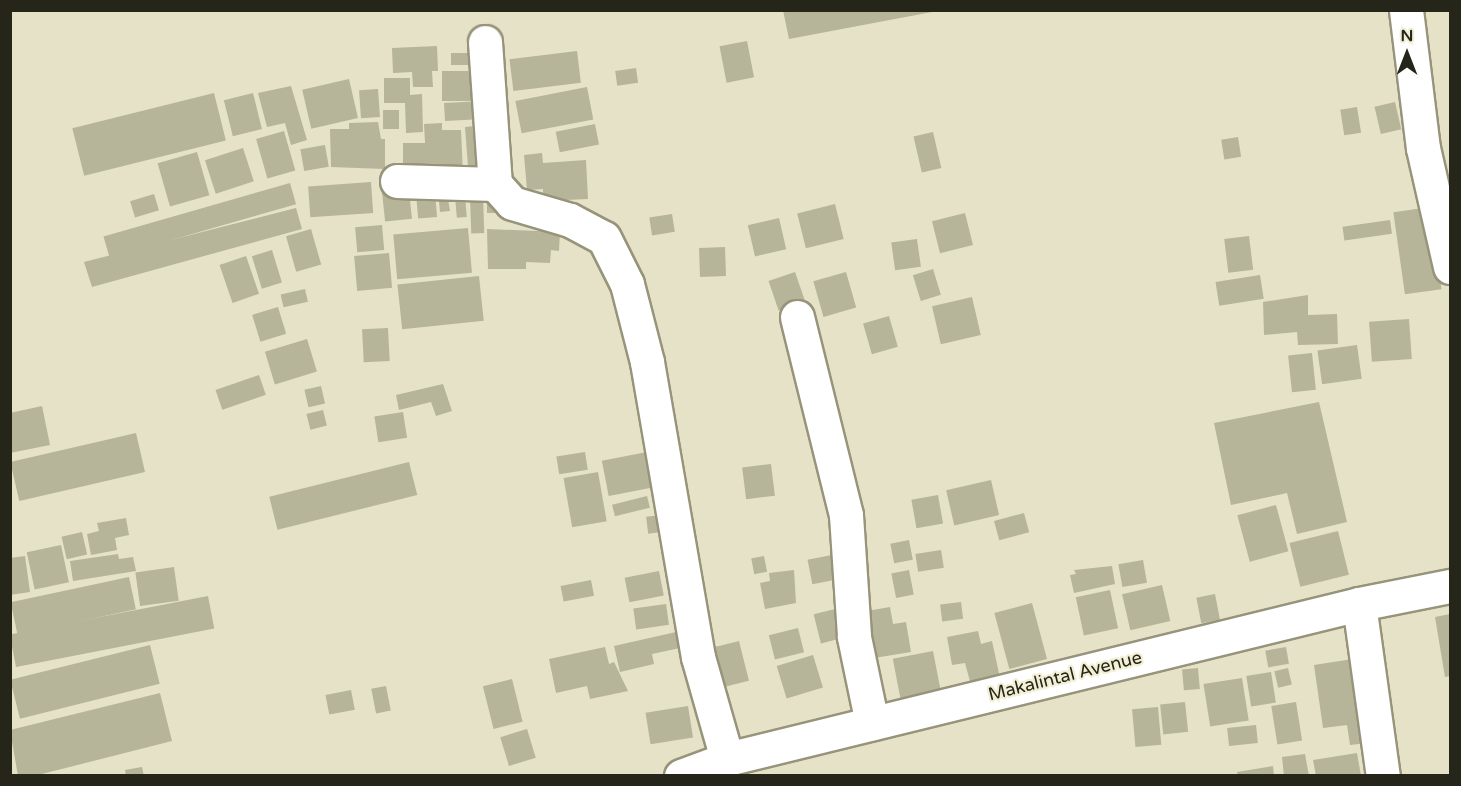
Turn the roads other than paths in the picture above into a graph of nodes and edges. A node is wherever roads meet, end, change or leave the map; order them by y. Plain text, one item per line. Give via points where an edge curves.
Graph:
1 (1406, 10) edge
2 (484, 42) dead end
3 (397, 181) dead end
4 (495, 184) junction
5 (1450, 267) edge
6 (797, 317) dead end
7 (1450, 586) edge
8 (1359, 604) junction
9 (872, 723) junction
10 (727, 759) junction
11 (681, 776) edge
12 (1383, 776) edge

1 - 5 street via 1423,148
2 - 4 street
3 - 4 street
4 - 10 street via 512,203 570,220 604,238 627,284 647,362 698,657
6 - 9 street via 846,515 854,637
7 - 8 street, Makalintal Avenue
8 - 9 street, Makalintal Avenue
8 - 12 street
9 - 10 street, Makalintal Avenue
10 - 11 street, Makalintal Avenue

